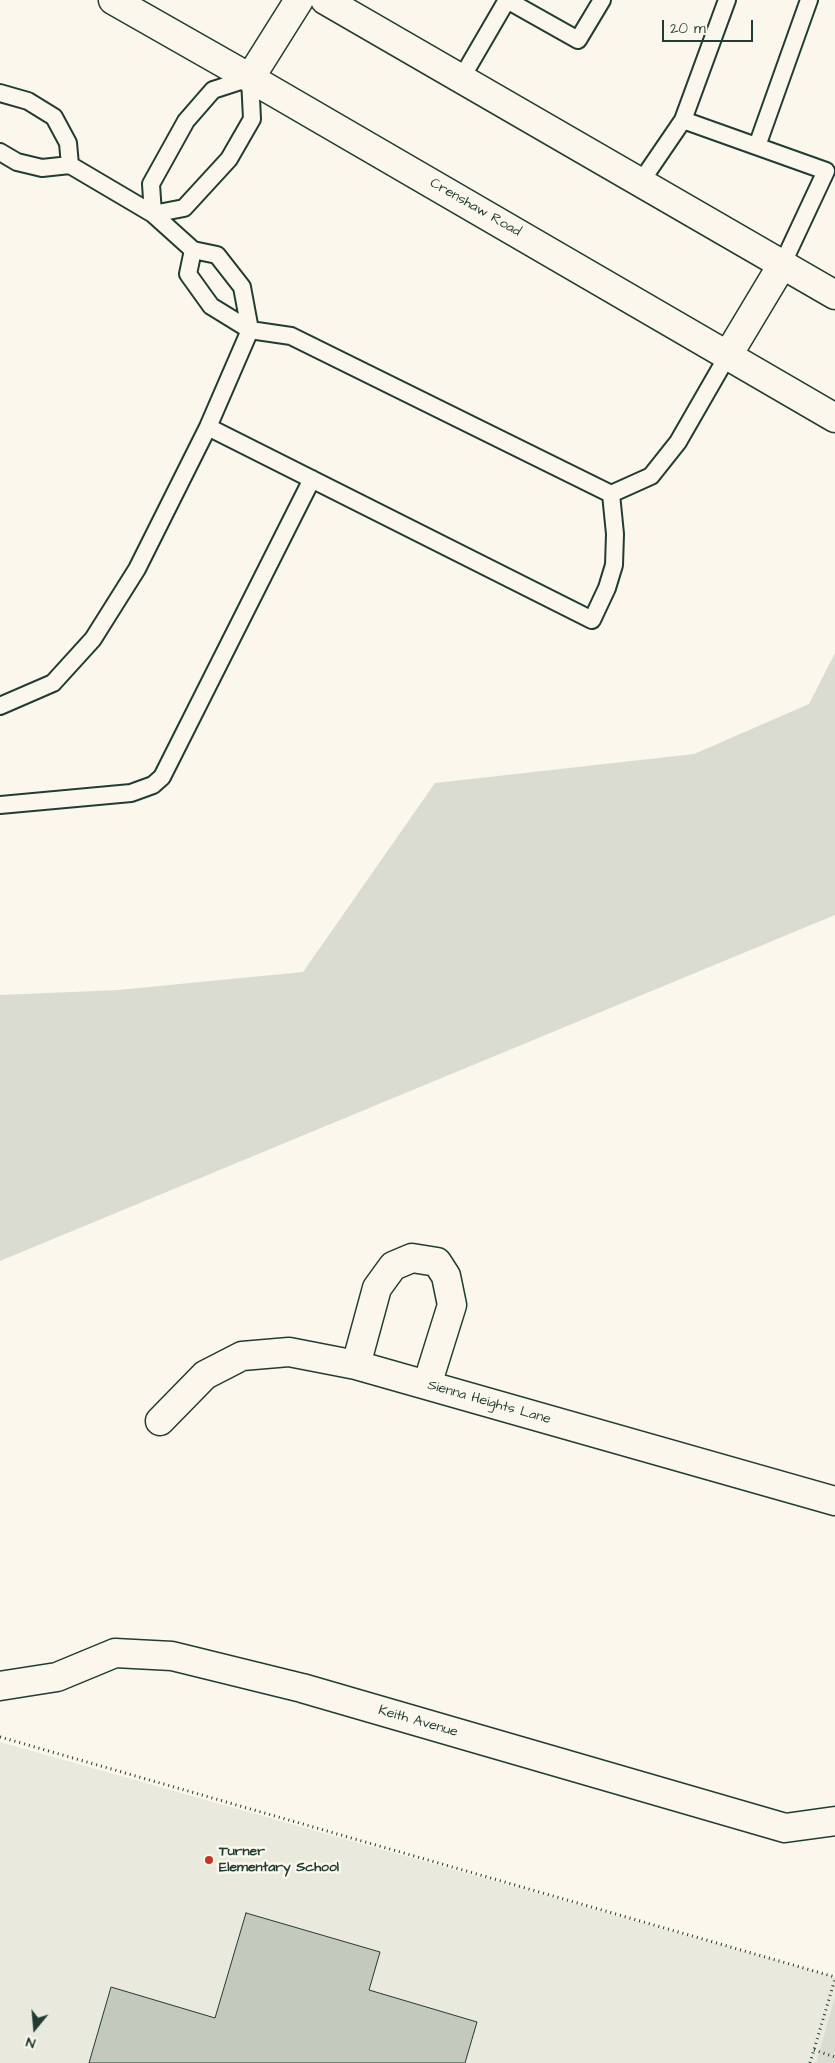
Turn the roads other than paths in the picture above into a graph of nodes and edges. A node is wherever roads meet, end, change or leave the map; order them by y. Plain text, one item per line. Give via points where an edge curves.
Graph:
1 (113, 0) edge
2 (299, 0) edge
3 (325, 0) edge
4 (507, 0) edge
5 (602, 0) edge
6 (728, 0) edge
7 (809, 0) edge
8 (250, 78) junction
9 (461, 79) junction
10 (0, 93) edge
11 (683, 120) junction
12 (758, 146) junction
13 (0, 152) edge
14 (70, 165) junction
15 (640, 183) junction
16 (152, 214) junction
17 (193, 250) junction
18 (782, 265) junction
19 (835, 295) edge
20 (250, 330) junction
21 (728, 355) junction
22 (835, 418) edge
23 (208, 427) junction
24 (312, 479) junction
25 (611, 494) junction
26 (0, 706) edge
27 (0, 805) edge
28 (356, 1364) junction
29 (427, 1385) junction
30 (160, 1421) dead end
31 (835, 1501) edge
32 (0, 1686) edge
33 (835, 1821) edge

1 - 8 street, Crenshaw Road
2 - 8 street
3 - 9 street
4 - 5 lane via 578,40
4 - 9 lane
6 - 11 lane
7 - 12 lane
8 - 16 lane via 213,90 186,121 151,184
8 - 16 lane via 252,119 229,159 184,208
8 - 21 street, Crenshaw Road
9 - 15 street
10 - 14 lane via 28,101 54,117 68,143
11 - 12 lane
11 - 15 lane
12 - 18 lane via 826,171
13 - 14 lane via 17,162 42,168
14 - 16 lane
15 - 18 street
16 - 17 lane
17 - 20 lane via 217,255 242,287
17 - 20 lane via 188,274 211,306
18 - 19 street
18 - 21 street
20 - 23 lane
20 - 25 lane via 291,336
21 - 22 street, Crenshaw Road
21 - 25 lane via 678,442 651,476
23 - 24 lane
23 - 26 lane via 137,569 93,639 53,683
24 - 25 lane via 592,620 614,565 616,534
24 - 27 lane via 162,777 153,785 131,793
28 - 29 street, Sienna Heights Lane
28 - 29 street via 377,1288 393,1266 412,1258 436,1262 446,1276 452,1305
28 - 30 street, Sienna Heights Lane via 289,1352 242,1356 205,1375
29 - 31 street, Sienna Heights Lane
32 - 33 street, Keith Avenue via 57,1677 115,1653 172,1656 302,1688 785,1828

